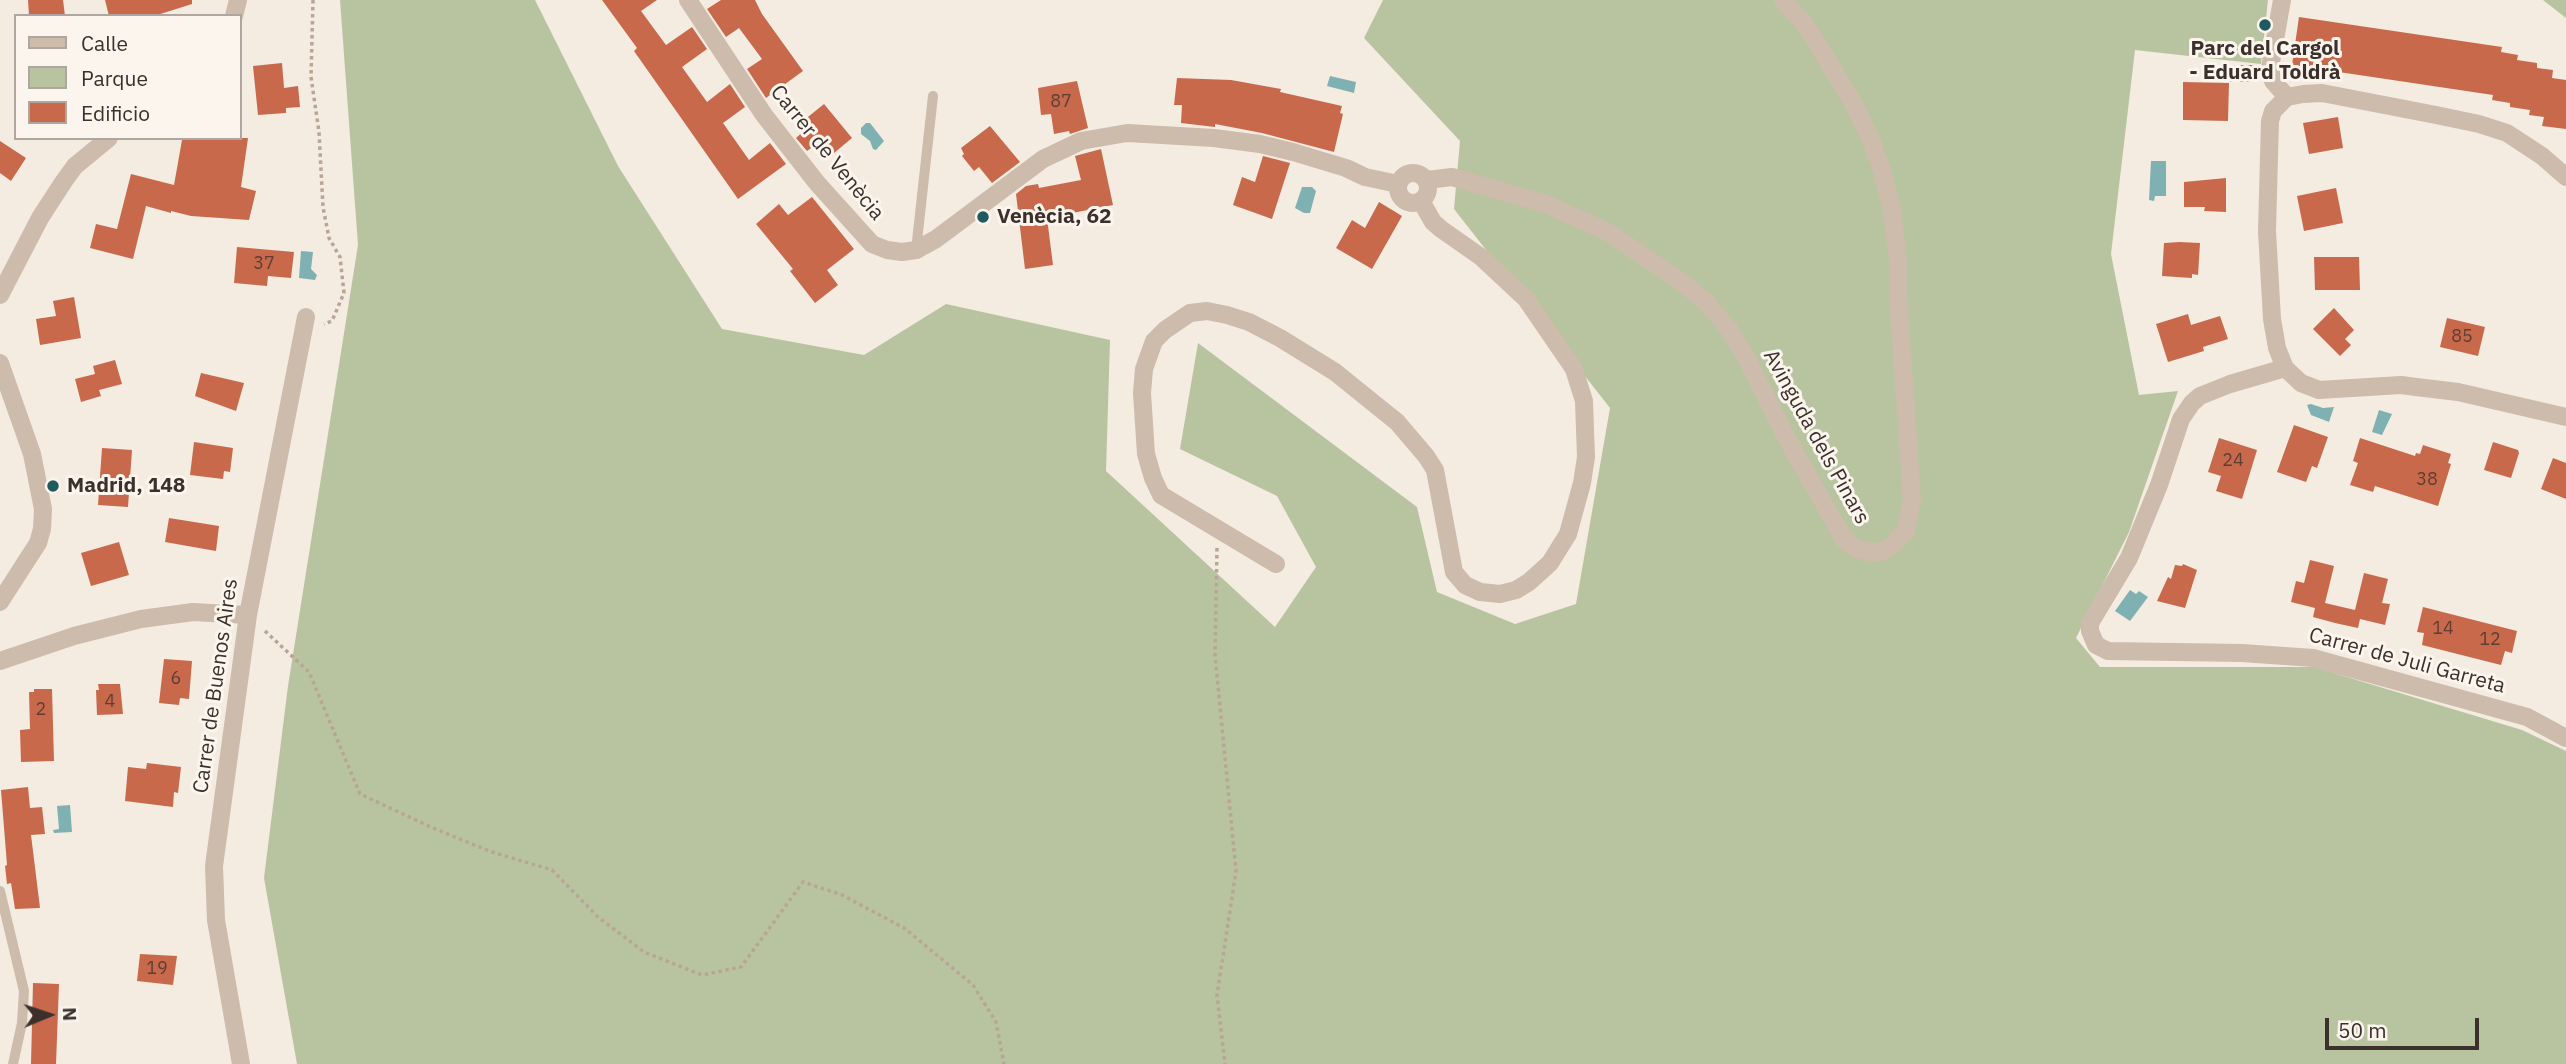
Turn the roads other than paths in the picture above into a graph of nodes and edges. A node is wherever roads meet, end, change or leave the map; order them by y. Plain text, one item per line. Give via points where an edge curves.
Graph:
1 (688, 0) edge
2 (1783, 0) edge
3 (2282, 0) edge
4 (933, 96) dead end
5 (2287, 97) junction
6 (107, 140) edge
7 (2566, 177) edge
8 (1427, 180) junction
9 (1398, 184) junction
10 (1421, 201) junction
11 (916, 250) junction
12 (0, 295) edge
13 (304, 325) road end
14 (0, 363) edge
15 (2285, 368) junction
16 (2566, 417) edge
17 (1276, 564) dead end
18 (0, 602) edge
19 (248, 615) junction
20 (0, 661) edge
21 (2566, 738) edge
22 (0, 891) edge
23 (13, 1064) edge
24 (242, 1064) edge

1 - 11 street, Carrer de Venècia via 764,115 872,244 887,250
2 - 8 street, Avinguda dels Pinars via 1807,27 1852,101 1874,150 1892,210 1912,499 1906,531 1881,552 1855,548 1844,539 1728,328 1682,282 1608,232 1546,204 1452,177
3 - 5 street via 2270,68 2273,81
4 - 11 lane
5 - 7 street via 2322,93 2479,124 2507,133
5 - 15 street via 2270,121 2267,231 2272,319
6 - 12 street via 64,181
8 - 9 street via 1413,172
8 - 10 street via 1429,190
9 - 10 street via 1402,199
9 - 11 street via 1260,144 1127,133 1081,141 1043,159
10 - 17 street via 1433,222 1481,257 1526,299 1574,369 1584,401 1586,457 1568,534 1550,563 1516,590 1480,592 1465,584 1454,572 1435,470 1397,422 1335,372 1280,338 1249,322 1207,311 1190,313 1154,341 1144,369 1146,454 1161,495
13 - 19 street, Carrer de Buenos Aires
14 - 18 street via 32,454 43,509 38,544
15 - 16 street via 2301,383 2319,390 2400,385 2458,392
15 - 21 street, Carrer de Juli Garreta via 2230,384 2192,402 2181,419 2129,558 2090,622 2096,645 2108,651 2313,657 2527,717
19 - 20 street via 193,612 141,619
19 - 24 street, Carrer de Buenos Aires via 214,866 216,920
22 - 23 lane via 24,991 23,1023

